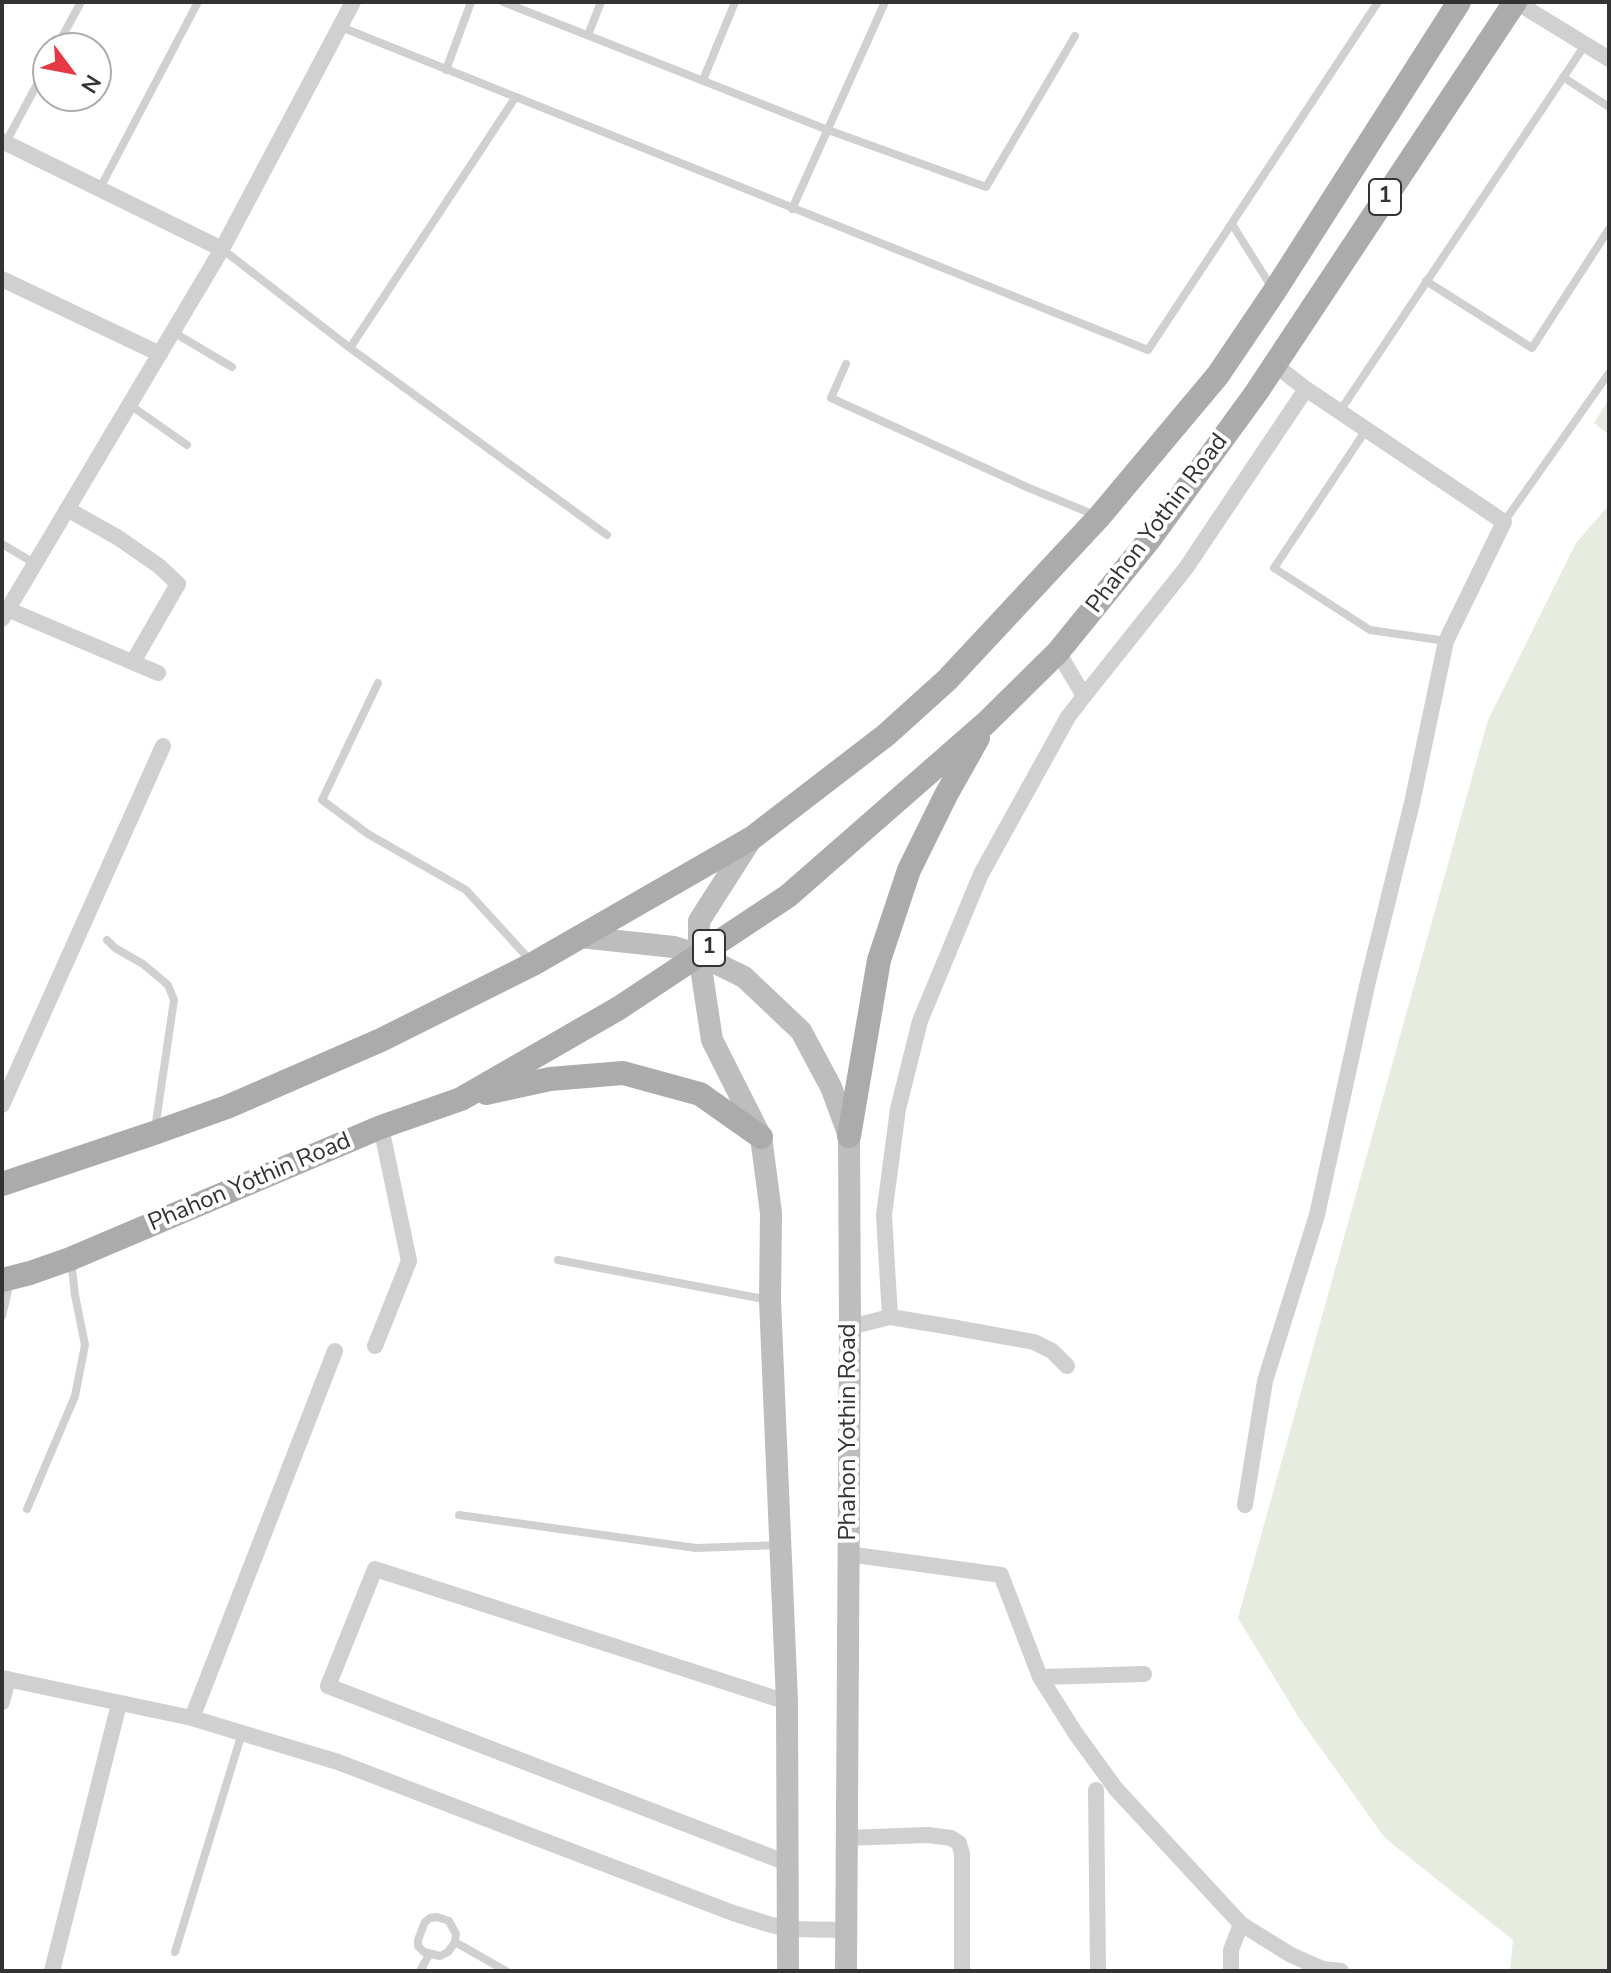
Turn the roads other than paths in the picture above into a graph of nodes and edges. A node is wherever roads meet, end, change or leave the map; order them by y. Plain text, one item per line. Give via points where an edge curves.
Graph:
1 (81, 2) edge
2 (198, 2) edge
3 (353, 2) edge
4 (471, 2) edge
5 (503, 2) edge
6 (601, 2) edge
7 (735, 2) edge
8 (885, 2) edge
9 (1378, 2) edge
10 (1459, 2) edge
11 (1515, 2) edge
12 (341, 27) junction
13 (65, 32) edge
14 (588, 35) junction
15 (1075, 36) dead end
16 (1585, 44) junction
17 (1609, 59) edge
18 (446, 70) junction
19 (1563, 77) junction
20 (703, 80) junction
21 (32, 92) edge
22 (515, 98) junction
23 (1609, 107) edge
24 (828, 130) junction
25 (4, 142) edge
26 (100, 188) junction
27 (792, 209) junction
28 (1232, 224) junction
29 (1609, 229) edge
30 (222, 249) junction
31 (2, 279) edge
32 (1426, 281) junction
33 (1274, 292) junction
34 (173, 332) junction
35 (350, 348) junction
36 (160, 354) junction
37 (846, 364) dead end
38 (1275, 365) junction
39 (232, 367) dead end
40 (1609, 373) edge
41 (1306, 389) junction
42 (129, 405) junction
43 (1340, 411) junction
44 (1366, 430) junction
45 (187, 445) dead end
46 (67, 509) junction
47 (1099, 517) junction
48 (1504, 522) junction
49 (607, 535) dead end
50 (2, 544) edge
51 (34, 563) junction
52 (5, 614) edge
53 (1446, 641) junction
54 (1058, 652) junction
55 (133, 662) junction
56 (158, 673) dead end
57 (378, 683) dead end
58 (1084, 696) junction
59 (987, 722) junction
60 (163, 746) dead end
61 (752, 838) junction
62 (580, 937) junction
63 (107, 940) dead end
64 (699, 955) junction
65 (533, 964) junction
66 (461, 1099) junction
67 (2, 1105) edge
68 (381, 1127) junction
69 (154, 1133) junction
70 (849, 1136) junction
71 (761, 1137) junction
72 (2, 1184) edge
73 (70, 1259) junction
74 (558, 1260) dead end
75 (7, 1279) edge
76 (770, 1300) junction
77 (2, 1316) edge
78 (890, 1317) junction
79 (850, 1327) junction
80 (375, 1346) dead end
81 (335, 1351) dead end
82 (1067, 1366) dead end
83 (1245, 1505) dead end
84 (27, 1509) dead end
85 (459, 1515) dead end
86 (781, 1545) junction
87 (848, 1554) junction
88 (1144, 1674) dead end
89 (1040, 1677) junction
90 (5, 1679) edge
91 (2, 1702) edge
92 (787, 1702) junction
93 (119, 1704) junction
94 (192, 1718) junction
95 (242, 1733) junction
96 (1096, 1790) dead end
97 (846, 1838) junction
98 (787, 1863) junction
99 (1241, 1924) junction
100 (787, 1929) junction
101 (845, 1930) junction
102 (455, 1942) junction
103 (175, 1952) dead end
104 (429, 1955) junction
105 (52, 1971) edge
106 (420, 1971) edge
107 (506, 1971) edge
108 (788, 1971) edge
109 (846, 1971) edge
110 (962, 1971) edge
111 (1098, 1971) edge
112 (1231, 1971) edge
113 (1341, 1971) edge

1 - 13 lane
2 - 26 lane
3 - 12 street
4 - 18 lane
5 - 14 lane
6 - 14 lane
7 - 20 lane
8 - 24 lane
9 - 28 lane
10 - 33 main road, Phahon Yothin Road / 1
11 - 16 street
11 - 38 main road, Phahon Yothin Road / 1
12 - 18 lane
12 - 30 street
14 - 20 lane
15 - 24 lane via 986,187
16 - 17 street
16 - 19 lane
18 - 22 lane
19 - 23 lane
19 - 32 lane
20 - 24 lane
21 - 25 lane
22 - 27 lane
22 - 35 lane
24 - 27 lane
25 - 26 street
26 - 30 street
27 - 28 lane via 1148,350
28 - 33 lane
29 - 32 lane via 1532,348
30 - 34 street
30 - 35 lane
31 - 36 street
32 - 43 lane
33 - 47 main road, Phahon Yothin Road / 1 via 1218,375
34 - 36 street
34 - 39 lane
35 - 49 lane
36 - 42 street
37 - 47 lane via 831,398
38 - 41 street
38 - 54 main road, Phahon Yothin Road / 1 via 1149,540
40 - 48 lane
41 - 43 street
41 - 58 street via 1186,568
42 - 45 lane
42 - 46 street
43 - 44 street
44 - 48 street
44 - 53 lane via 1274,568 1370,630
46 - 51 street
46 - 55 street via 117,537 178,584
47 - 61 main road, Phahon Yothin Road / 1 via 947,680 886,735
48 - 53 street
50 - 51 lane
51 - 52 street
52 - 55 street
53 - 83 street via 1317,1215 1265,1381
54 - 58 street
54 - 59 main road, Phahon Yothin Road / 1
55 - 56 street
57 - 65 lane via 322,800 368,834 466,890
58 - 78 street via 981,874 920,1021 898,1109 884,1215
59 - 64 main road, Phahon Yothin Road / 1 via 788,896
59 - 70 main road via 909,870 879,960
60 - 67 street
61 - 62 main road, Phahon Yothin Road / 1
61 - 64 main road, Phahon Yothin Road via 699,921
62 - 64 main road, Phahon Yothin Road via 674,947
62 - 65 main road, Phahon Yothin Road / 1
63 - 69 lane via 168,985 174,1000
64 - 66 main road, Phahon Yothin Road / 1
64 - 70 main road, Phahon Yothin Road via 744,977 801,1031 831,1087
64 - 71 main road, Phahon Yothin Road via 712,1040
65 - 69 main road, Phahon Yothin Road / 1 via 381,1040
66 - 68 main road, Phahon Yothin Road / 1
66 - 71 main road via 550,1079 623,1073 700,1094
68 - 73 main road, Phahon Yothin Road / 1
68 - 80 street via 409,1261
69 - 72 main road, Phahon Yothin Road / 1
70 - 79 main road, Phahon Yothin Road
71 - 76 main road, Phahon Yothin Road via 771,1213
73 - 75 main road, Phahon Yothin Road / 1
73 - 84 lane via 85,1345 75,1396
74 - 76 lane
75 - 77 lane
76 - 86 main road, Phahon Yothin Road
78 - 79 street
78 - 82 street via 1034,1342
79 - 87 main road, Phahon Yothin Road
81 - 94 street
85 - 86 lane via 696,1548
86 - 92 main road, Phahon Yothin Road
87 - 89 street via 1001,1575
87 - 97 main road, Phahon Yothin Road
88 - 89 street
89 - 99 street via 1116,1789
90 - 91 street
90 - 93 street
92 - 98 main road, Phahon Yothin Road
92 - 98 street via 375,1569 328,1686
93 - 94 street
93 - 105 street
94 - 95 street
95 - 100 street via 338,1762
95 - 103 lane
96 - 111 street
97 - 101 main road, Phahon Yothin Road
97 - 110 street via 928,1835 959,1843
98 - 100 main road, Phahon Yothin Road
99 - 112 street via 1231,1950
99 - 113 street via 1291,1955
100 - 101 street
100 - 108 main road, Phahon Yothin Road
101 - 109 main road, Phahon Yothin Road
102 - 104 lane via 444,1955
102 - 104 lane via 449,1921 430,1918 418,1940
102 - 107 lane
104 - 106 lane

